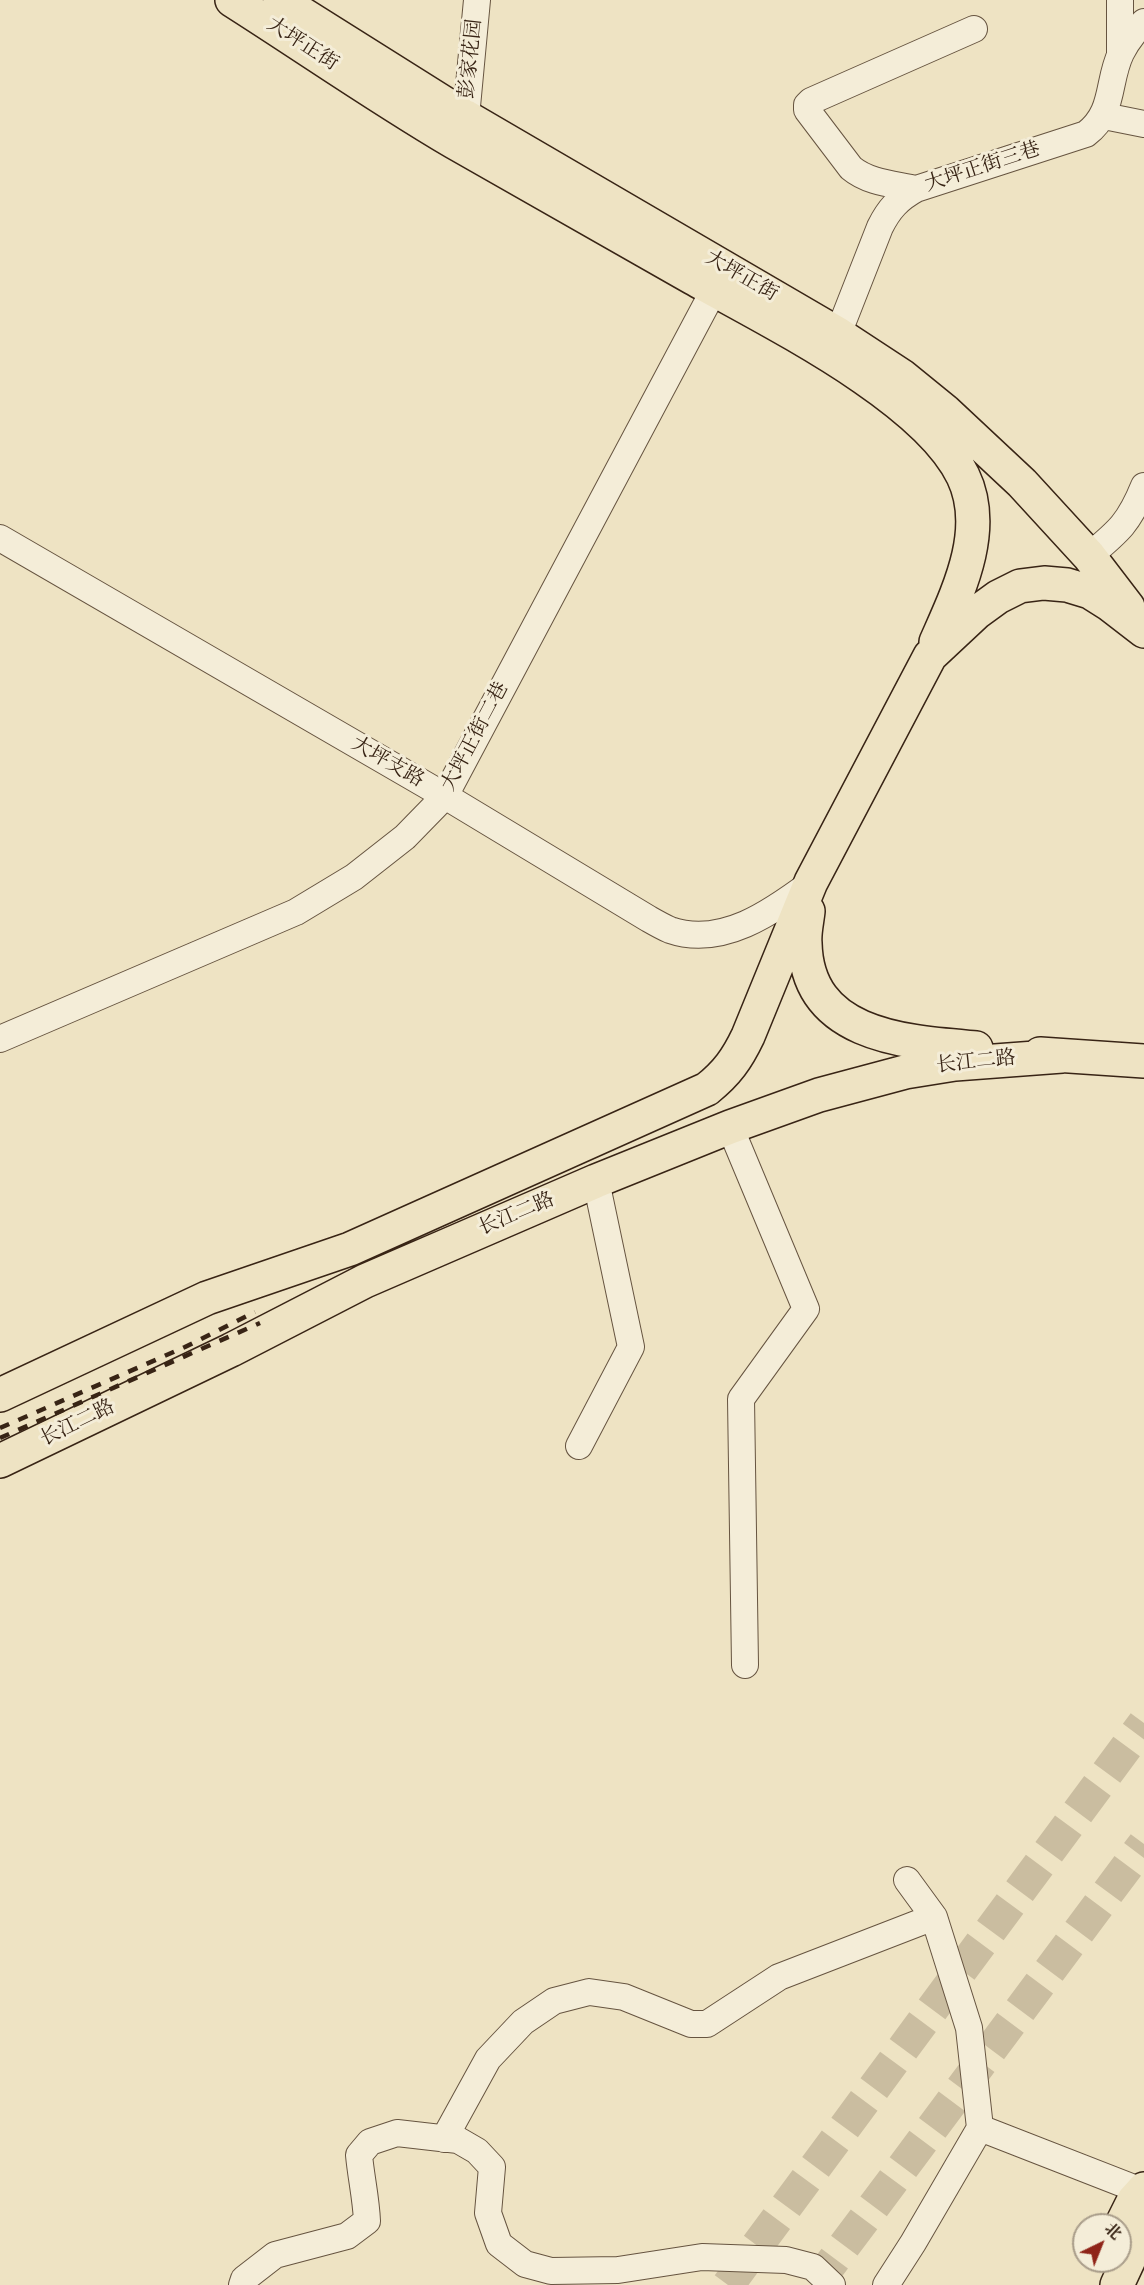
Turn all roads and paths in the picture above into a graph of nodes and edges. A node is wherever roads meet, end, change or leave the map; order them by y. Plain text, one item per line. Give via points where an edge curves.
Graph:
1 (232, 0) edge
2 (280, 0) edge
3 (477, 0) edge
4 (1120, 0) edge
5 (1144, 22) edge
6 (974, 29) dead end
7 (1120, 54) junction
8 (1104, 116) junction
9 (466, 117) junction
10 (1144, 124) edge
11 (916, 189) junction
12 (714, 290) junction
13 (838, 334) junction
14 (1144, 486) edge
15 (0, 538) edge
16 (1089, 556) junction
17 (1144, 629) edge
18 (930, 656) junction
19 (445, 796) junction
20 (812, 882) junction
21 (0, 1039) edge
22 (1062, 1056) junction
23 (1144, 1061) edge
24 (730, 1126) junction
25 (596, 1181) junction
26 (0, 1395) edge
27 (579, 1446) dead end
28 (0, 1461) edge
29 (745, 1665) dead end
30 (907, 1880) dead end
31 (934, 1917) junction
32 (980, 2128) junction
33 (444, 2139) junction
34 (1143, 2191) edge
35 (1128, 2213) edge
36 (1144, 2226) edge
37 (242, 2285) edge
38 (832, 2285) edge
39 (885, 2285) edge
40 (1118, 2285) edge

1 - 12 main road, 大坪正街 via 452,141
2 - 9 main road, 大坪正街
3 - 9 street, 彭家花园
4 - 7 street
5 - 7 street
6 - 11 street via 807,105 858,174
7 - 8 street
8 - 10 street
8 - 11 street, 大坪正街三巷 via 1086,134
9 - 13 main road, 大坪正街
11 - 13 street, 大坪正街三巷 via 888,211
12 - 18 main road, 大坪正街 via 828,354 904,408 933,434 964,477 971,499 970,547 960,590
12 - 19 street, 大坪正街二巷
13 - 16 main road, 大坪正街 via 902,376 945,411 1022,483
14 - 16 street via 1129,519
15 - 19 street, 大坪支路
16 - 17 main road, 大坪正街
17 - 18 main road, 长江二路 via 1090,592 1044,583 1020,586 976,613
18 - 20 main road, 长江二路
19 - 20 street, 大坪支路 via 671,930 694,934 740,927 776,909
19 - 21 street, 大坪正街二巷 via 405,837 354,877 296,912
20 - 22 main road, 长江二路 via 805,942 811,978 822,997 857,1026 910,1042
20 - 26 main road, 长江二路 via 738,1057 725,1075 707,1089 350,1249 207,1298
22 - 23 main road, 长江二路
22 - 24 main road, 长江二路 via 905,1072 819,1095
24 - 25 main road, 长江二路
24 - 29 street via 806,1309 741,1398
25 - 27 street via 631,1347
25 - 28 main road, 长江二路 via 365,1281
30 - 31 street
31 - 32 street via 969,2028
31 - 33 street via 779,1977 707,2024 691,2024 624,1997 589,1992 554,2001 523,2022 488,2059
32 - 34 street
32 - 39 street
33 - 37 street via 397,2133 370,2142 359,2155 367,2220 347,2236 275,2255 244,2279
33 - 38 street via 458,2140 477,2151 492,2167 488,2214 499,2244 525,2264 551,2271 618,2270 702,2257 786,2260 813,2266
34 - 35 main road
36 - 40 main road

